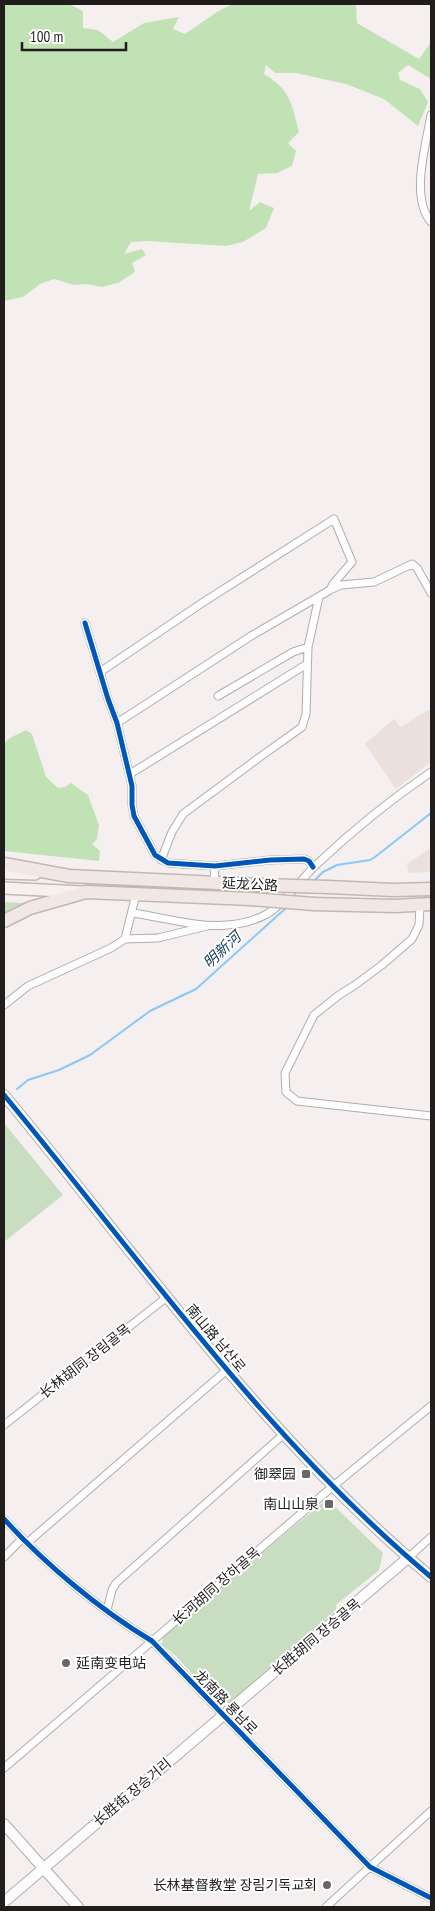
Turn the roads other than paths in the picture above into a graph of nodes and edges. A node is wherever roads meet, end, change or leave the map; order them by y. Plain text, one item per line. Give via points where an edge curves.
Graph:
1 (431, 116) edge
2 (431, 222) edge
3 (330, 590) junction
4 (431, 593) edge
5 (319, 597) junction
6 (85, 624) dead end
7 (308, 647) junction
8 (308, 664) junction
9 (100, 672) junction
10 (218, 696) dead end
11 (118, 724) junction
12 (431, 772) edge
13 (130, 774) junction
14 (161, 860) junction
15 (4, 864) edge
16 (215, 866) junction
17 (313, 868) junction
18 (4, 872) edge
19 (69, 876) junction
20 (214, 882) junction
21 (4, 888) edge
22 (431, 889) edge
23 (86, 892) junction
24 (136, 894) junction
25 (426, 905) edge
26 (133, 913) junction
27 (4, 921) edge
28 (210, 925) junction
29 (125, 939) junction
30 (4, 1005) edge
31 (4, 1095) edge
32 (431, 1116) edge
33 (167, 1297) junction
34 (228, 1369) junction
35 (431, 1406) edge
36 (4, 1426) edge
37 (284, 1434) junction
38 (332, 1487) junction
39 (4, 1519) edge
40 (431, 1537) edge
41 (24, 1541) junction
42 (4, 1556) edge
43 (408, 1558) junction
44 (431, 1577) edge
45 (107, 1610) junction
46 (152, 1641) junction
47 (223, 1716) junction
48 (4, 1768) edge
49 (431, 1811) edge
50 (4, 1824) edge
51 (370, 1867) junction
52 (42, 1868) junction
53 (431, 1898) edge
54 (4, 1902) edge
55 (78, 1907) edge
56 (326, 1907) edge

1 - 2 street via 421,170 422,203
3 - 4 street via 341,585 374,582 412,564
3 - 5 street
3 - 9 street via 352,562 334,519
5 - 7 street
5 - 11 street via 250,636
6 - 9 street
7 - 8 street
7 - 10 street via 293,652
8 - 13 street
8 - 14 street via 306,714 302,728 183,814
9 - 11 street
11 - 13 street
12 - 17 street via 403,791
13 - 14 street via 134,816
14 - 16 street
15 - 19 highway, 延龙公路
16 - 17 street via 292,858 309,861
16 - 20 street
17 - 28 street via 269,913 243,922
18 - 19 main road
19 - 20 highway, 延龙公路
20 - 22 highway, 延龙公路, bridge
21 - 23 main road
23 - 24 highway, 延龙公路
23 - 27 highway, 延龙公路 via 30,908
24 - 25 highway, 延龙公路, bridge via 314,904
24 - 26 street
25 - 32 street via 412,938 382,965 314,1015 285,1073 284,1083 286,1092 297,1101
26 - 28 street
26 - 29 street
28 - 29 street via 158,938
29 - 30 street via 28,986
31 - 33 street, 南山路 남산로
33 - 34 street, 南山路 남산로
33 - 36 street, 长林胡同 장림골목
34 - 37 street, 南山路 남산로
34 - 41 street
35 - 38 street, 长河胡同 장하골목
37 - 38 street, 南山路 남산로
37 - 45 street via 116,1583
38 - 43 street, 南山路 남산로
38 - 46 street, 长河胡同 장하골목
39 - 41 street, 龙南路 룡남로
40 - 43 street
41 - 42 street
41 - 45 street, 龙南路 룡남로
43 - 44 street, 南山路 남산로
43 - 47 street, 长胜胡同 장승골목
45 - 46 street, 龙南路 룡남로
46 - 47 street, 龙南路 룡남로
46 - 48 street, 长河胡同 장하골목
47 - 51 street, 龙南路 룡남로
47 - 52 street, 长胜街 장승거리
49 - 51 street
50 - 52 street
51 - 53 street, 龙南路 룡남로
51 - 56 street
52 - 54 street, 长胜街 장승거리
52 - 55 street

